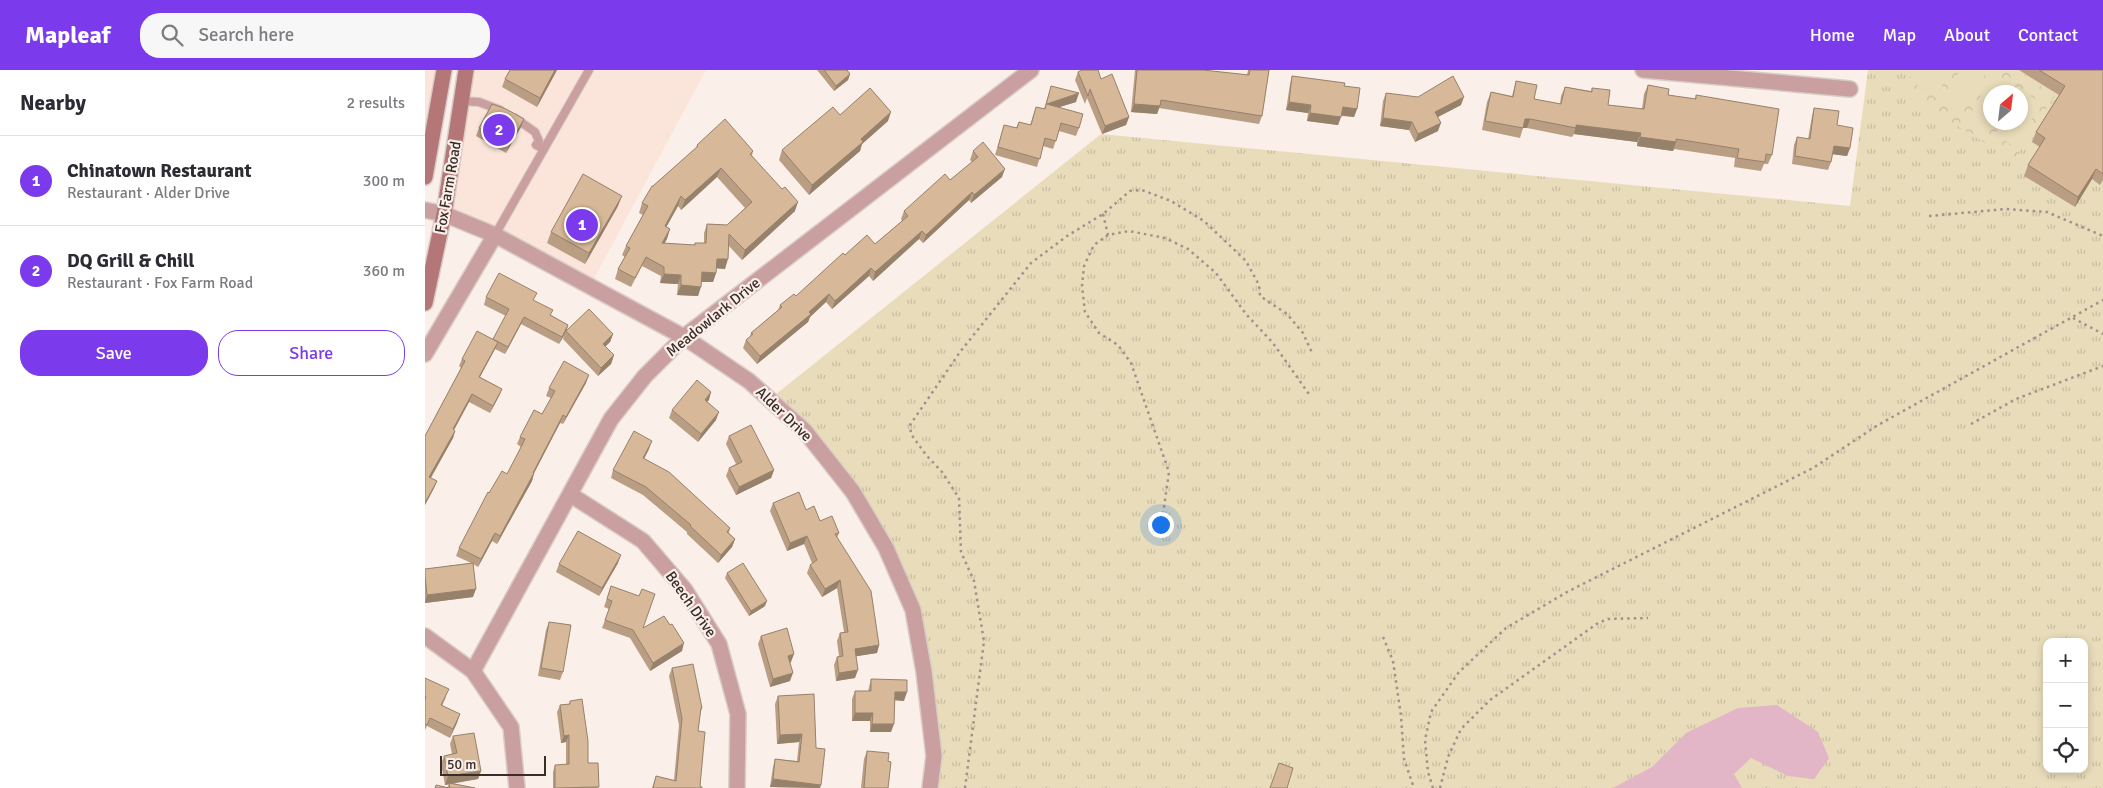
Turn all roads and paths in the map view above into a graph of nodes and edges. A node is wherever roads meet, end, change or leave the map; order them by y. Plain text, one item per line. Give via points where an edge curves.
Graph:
1 (444, 70) edge
2 (466, 70) edge
3 (589, 70) edge
4 (1031, 70) edge
5 (1643, 70) edge
6 (1850, 89) dead end
7 (461, 100) junction
8 (429, 137) edge
9 (544, 149) junction
10 (425, 177) edge
11 (425, 210) edge
12 (444, 214) junction
13 (1103, 214) junction
14 (1929, 216) dead end
15 (1108, 234) junction
16 (495, 235) junction
17 (2103, 236) edge
18 (2103, 300) edge
19 (425, 303) edge
20 (2073, 318) junction
21 (2103, 334) edge
22 (684, 337) junction
23 (425, 354) edge
24 (1313, 355) dead end
25 (2103, 366) edge
26 (1311, 397) dead end
27 (1971, 424) dead end
28 (571, 495) junction
29 (1163, 514) dead end
30 (1648, 618) dead end
31 (425, 636) edge
32 (1383, 637) dead end
33 (473, 671) junction
34 (517, 788) edge
35 (737, 788) edge
36 (930, 788) edge
37 (965, 788) edge
38 (1415, 788) edge
39 (1433, 788) edge
40 (1440, 788) edge

1 - 8 street, Fox Farm Road
2 - 7 street, Fox Farm Road
3 - 9 lane
4 - 22 street, Meadowlark Drive
5 - 6 street
7 - 9 lane via 494,106 529,126 539,141 536,145
7 - 12 street, Fox Farm Road
8 - 10 street, Fox Farm Road
9 - 16 lane
11 - 12 street, Alder Drive
12 - 16 street, Alder Drive
12 - 19 street, Fox Farm Road
13 - 15 path
13 - 24 path via 1130,192 1142,190 1171,201 1204,221 1246,261 1259,285 1260,296 1287,314 1303,333
13 - 37 path via 1031,263 960,352 910,425 911,434 925,455 942,472 959,498 961,552 974,581 984,642
14 - 17 path via 2006,208 2047,212
15 - 26 path via 1129,231 1165,238 1188,249 1216,273 1246,314 1273,343
15 - 29 path via 1093,245 1084,266 1085,312 1099,333 1118,345 1131,363 1169,472
16 - 22 street, Alder Drive
16 - 23 street
18 - 20 path
20 - 21 path
20 - 39 path via 1878,425 1813,468 1567,592 1506,628 1459,672 1431,712 1425,740
22 - 28 street, Meadowlark Drive via 645,376 611,419
22 - 36 street, Alder Drive via 749,380 804,430 853,492 886,548 913,610 934,756
25 - 27 path via 2016,399
28 - 33 street, Meadowlark Drive
28 - 35 street, Beech Drive via 643,541 685,590 719,644 738,714
30 - 40 path via 1608,619 1598,623 1491,700 1461,729 1448,757
31 - 33 street
32 - 38 path via 1393,661 1405,759
33 - 34 street via 511,727

